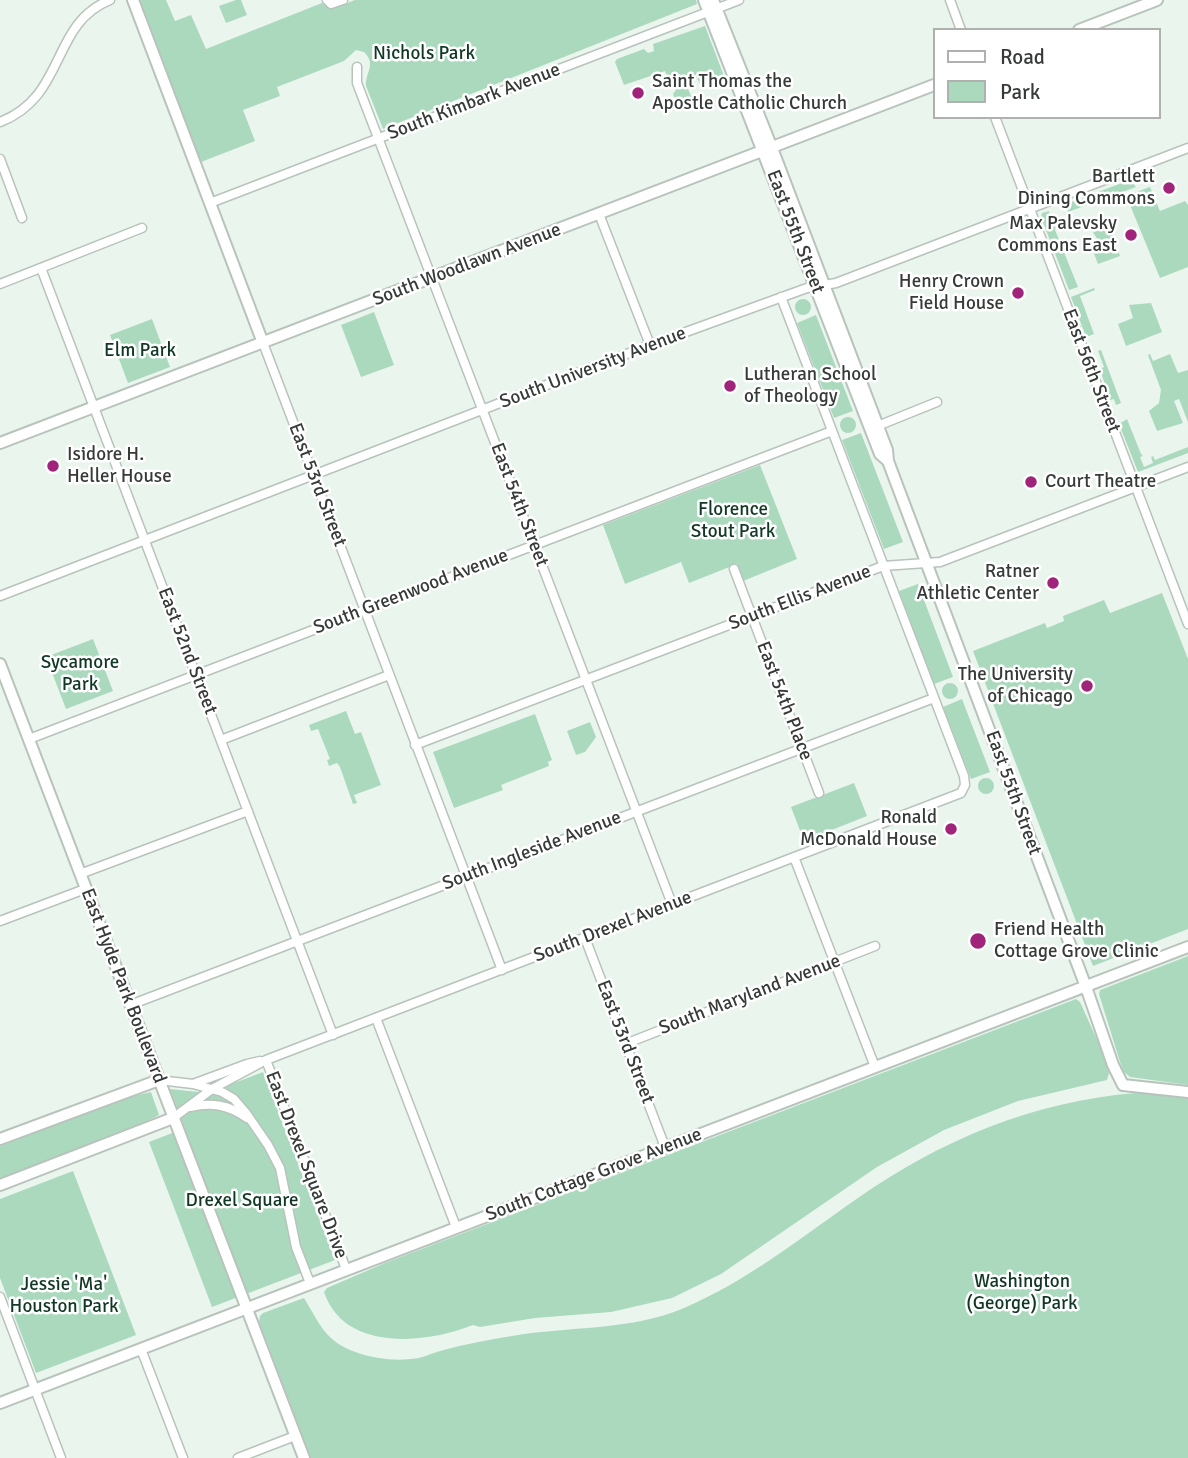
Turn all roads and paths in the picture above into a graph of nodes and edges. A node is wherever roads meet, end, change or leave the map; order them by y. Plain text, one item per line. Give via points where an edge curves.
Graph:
1 (110, 0) edge
2 (133, 0) edge
3 (343, 0) edge
4 (704, 0) edge
5 (739, 0) edge
6 (950, 0) edge
7 (1157, 0) edge
8 (329, 2) edge
9 (712, 7) edge
10 (960, 28) edge
11 (1084, 28) edge
12 (357, 67) dead end
13 (932, 86) edge
14 (996, 119) edge
15 (0, 122) edge
16 (378, 139) junction
17 (1188, 148) edge
18 (768, 149) junction
19 (0, 159) edge
20 (210, 203) junction
21 (1030, 209) junction
22 (599, 214) junction
23 (22, 218) dead end
24 (142, 228) dead end
25 (41, 268) junction
26 (432, 278) junction
27 (0, 284) edge
28 (819, 286) junction
29 (781, 297) junction
30 (263, 343) junction
31 (650, 345) junction
32 (937, 402) dead end
33 (94, 408) junction
34 (483, 411) junction
35 (874, 427) junction
36 (832, 431) junction
37 (0, 443) edge
38 (1188, 467) edge
39 (313, 475) junction
40 (1136, 487) junction
41 (144, 540) junction
42 (534, 544) junction
43 (927, 563) junction
44 (883, 566) junction
45 (734, 569) dead end
46 (0, 596) edge
47 (364, 610) junction
48 (752, 616) junction
49 (1188, 624) edge
50 (0, 664) edge
51 (196, 675) junction
52 (389, 675) junction
53 (586, 680) junction
54 (3, 681) edge
55 (934, 698) junction
56 (29, 739) junction
57 (220, 740) junction
58 (415, 745) junction
59 (802, 748) junction
60 (819, 793) dead end
61 (961, 793) joint
62 (247, 811) junction
63 (636, 811) junction
64 (794, 857) junction
65 (80, 874) junction
66 (466, 877) junction
67 (85, 889) junction
68 (672, 904) junction
69 (0, 921) edge
70 (585, 938) junction
71 (297, 941) junction
72 (874, 946) dead end
73 (1188, 947) edge
74 (835, 962) junction
75 (502, 970) junction
76 (1086, 986) junction
77 (130, 1005) junction
78 (376, 1018) junction
79 (333, 1034) junction
80 (625, 1044) junction
81 (266, 1060) junction
82 (875, 1067) junction
83 (159, 1080) junction
84 (193, 1084) junction
85 (212, 1089) junction
86 (1188, 1091) edge
87 (187, 1108) junction
88 (173, 1118) junction
89 (252, 1122) junction
90 (0, 1139) edge
91 (665, 1147) junction
92 (0, 1185) edge
93 (456, 1227) junction
94 (346, 1269) junction
95 (310, 1283) junction
96 (0, 1297) edge
97 (246, 1308) junction
98 (141, 1349) junction
99 (35, 1390) junction
100 (0, 1403) edge
101 (295, 1436) junction
102 (61, 1458) edge
103 (183, 1458) edge
104 (239, 1458) edge
105 (304, 1458) edge

1 - 15 street via 78,23 34,100
2 - 20 street, East 53rd Street
3 - 8 street
4 - 9 street, East 55th Street
5 - 9 street, South Kimbark Avenue
6 - 10 street
7 - 11 street
9 - 16 street, South Kimbark Avenue
9 - 18 street, East 55th Street
12 - 16 street, East 54th Street via 357,83
13 - 18 street, South Woodlawn Avenue
14 - 21 street, East 56th Street
16 - 20 street, South Kimbark Avenue
16 - 26 street, East 54th Street
17 - 21 street, South University Avenue
18 - 22 street, South Woodlawn Avenue
18 - 28 street, East 55th Street
19 - 23 street
20 - 30 street, East 53rd Street
21 - 28 street, South University Avenue
21 - 40 street, East 56th Street
22 - 26 street, South Woodlawn Avenue
22 - 31 street
24 - 25 street
25 - 27 street
25 - 33 street, East 52nd Street
26 - 30 street, South Woodlawn Avenue
26 - 34 street, East 54th Street
28 - 29 street, South University Avenue
28 - 35 street, East 55th Street
29 - 31 street, South University Avenue
29 - 36 street, East 55th Street
30 - 33 street, South Woodlawn Avenue
30 - 39 street, East 53rd Street
31 - 34 street, South University Avenue
32 - 35 street
33 - 37 street, South Woodlawn Avenue
33 - 41 street, East 52nd Street
34 - 39 street, South University Avenue
34 - 42 street, East 54th Street
35 - 43 street, East 55th Street via 887,450
36 - 42 street, South Greenwood Avenue
36 - 44 street, East 55th Street
38 - 40 street, South Ellis Avenue
39 - 41 street, South University Avenue
39 - 47 street, East 53rd Street
40 - 43 street, South Ellis Avenue via 940,562
40 - 49 street, East 56th Street
41 - 46 street, South University Avenue
41 - 51 street, East 52nd Street
42 - 47 street, South Greenwood Avenue
42 - 53 street, East 54th Street
43 - 44 street, South Ellis Avenue
43 - 76 street, East 55th Street
44 - 48 street, South Ellis Avenue
44 - 55 street, East 55th Street
45 - 48 street, East 54th Place
47 - 51 street, South Greenwood Avenue
47 - 52 street, East 53rd Street
48 - 53 street, South Ellis Avenue
48 - 59 street, East 54th Place
50 - 54 street, East Hyde Park Boulevard
51 - 56 street, South Greenwood Avenue
51 - 57 street, East 52nd Street
52 - 57 street
52 - 58 street, East 53rd Street
53 - 58 street, South Ellis Avenue
53 - 63 street, East 54th Street
54 - 56 street, East Hyde Park Boulevard
55 - 59 street, South Ingleside Avenue
55 - 61 street, East 55th Street via 964,776
56 - 65 street, East Hyde Park Boulevard
57 - 62 street, East 52nd Street
58 - 66 street, East 53rd Street
59 - 60 street, East 54th Place
59 - 63 street, South Ingleside Avenue
61 - 64 street, South Drexel Avenue
62 - 65 street
62 - 71 street, East 52nd Street
63 - 66 street, South Ingleside Avenue
63 - 68 street, East 54th Street
64 - 68 street, South Drexel Avenue
64 - 74 street
65 - 67 street, East Hyde Park Boulevard
66 - 71 street, South Ingleside Avenue
66 - 75 street, East 53rd Street
67 - 69 street
67 - 77 street, East Hyde Park Boulevard
68 - 70 street, South Drexel Avenue
70 - 75 street, South Drexel Avenue
70 - 80 street, East 53rd Street
71 - 77 street, South Ingleside Avenue
71 - 79 street, East 52nd Street
72 - 74 street, South Maryland Avenue
73 - 76 street, South Cottage Grove Avenue
74 - 80 street, South Maryland Avenue
74 - 82 street
75 - 78 street, South Drexel Avenue
76 - 82 street, South Cottage Grove Avenue
76 - 86 street, East 55th Street via 1123,1085
77 - 83 street, East Hyde Park Boulevard
78 - 79 street, South Drexel Avenue
78 - 93 street
79 - 81 street, South Drexel Avenue
80 - 91 street, East 53rd Street
81 - 84 street, South Drexel Avenue
81 - 85 street, South Drexel Avenue
81 - 94 street, East Drexel Square Drive
82 - 91 street, South Cottage Grove Avenue
83 - 84 street, South Drexel Avenue
83 - 88 street, East Hyde Park Boulevard
83 - 90 street
84 - 85 street
85 - 87 street, South Drexel Avenue
85 - 89 street via 234,1100
87 - 88 street, South Drexel Avenue
87 - 89 street, South Drexel Avenue via 212,1103
88 - 92 street
88 - 97 street, East Hyde Park Boulevard
89 - 95 street via 279,1168 296,1247
91 - 93 street, South Cottage Grove Avenue
93 - 94 street, South Cottage Grove Avenue
94 - 95 street, South Cottage Grove Avenue
95 - 97 street, South Cottage Grove Avenue
96 - 99 street
97 - 98 street, South Cottage Grove Avenue
97 - 101 street, East Hyde Park Boulevard
98 - 99 street, South Cottage Grove Avenue
98 - 103 street
99 - 100 street, South Cottage Grove Avenue
99 - 102 street
101 - 104 street
101 - 105 street, East Hyde Park Boulevard

